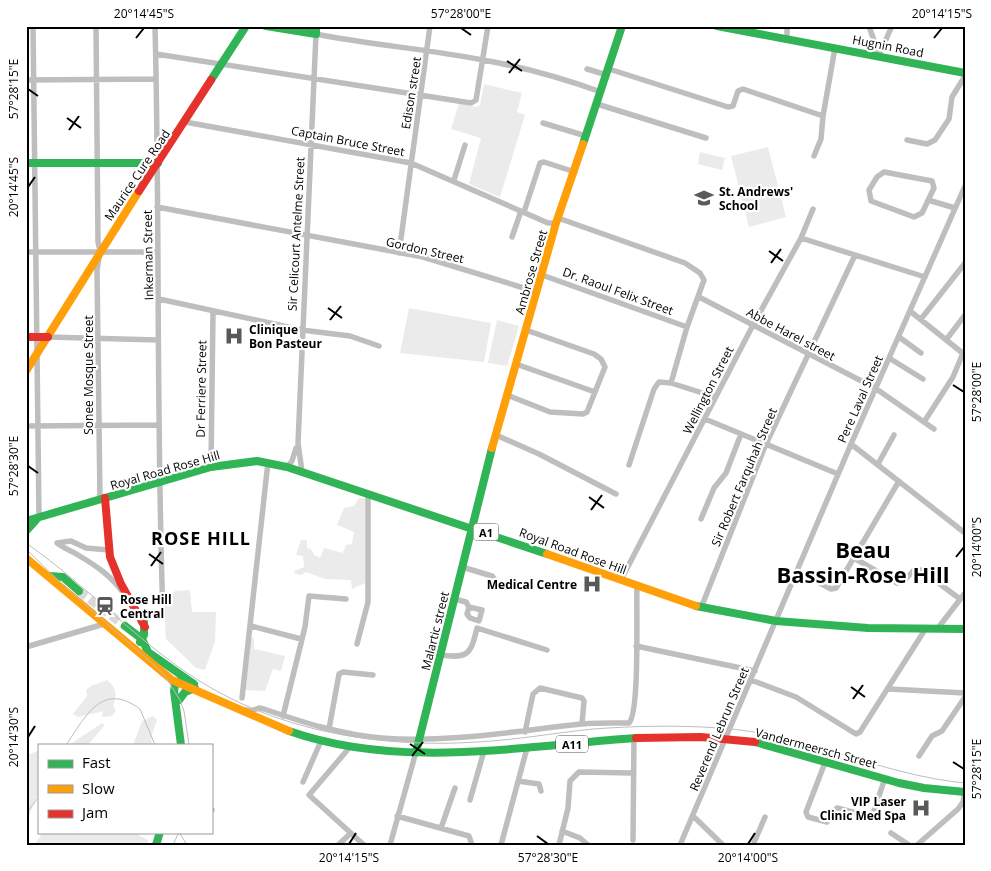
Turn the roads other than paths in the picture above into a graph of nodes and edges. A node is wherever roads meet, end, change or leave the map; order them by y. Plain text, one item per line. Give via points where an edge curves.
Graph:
1 (33, 26) edge
2 (96, 26) edge
3 (156, 26) edge
4 (246, 26) edge
5 (266, 26) edge
6 (430, 26) edge
7 (488, 26) edge
8 (622, 26) edge
9 (718, 26) edge
10 (786, 26) edge
11 (869, 26) edge
12 (892, 26) edge
13 (316, 30) edge
14 (786, 39) junction
15 (835, 48) junction
16 (427, 51) junction
17 (156, 54) junction
18 (879, 55) junction
19 (483, 60) junction
20 (223, 63) junction
21 (587, 69) dead end
22 (608, 72) junction
23 (965, 75) edge
24 (314, 78) junction
25 (95, 79) junction
26 (156, 79) junction
27 (26, 80) edge
28 (34, 80) junction
29 (601, 92) junction
30 (421, 95) junction
31 (597, 104) junction
32 (823, 116) junction
33 (185, 122) junction
34 (543, 123) dead end
35 (586, 136) junction
36 (706, 138) dead end
37 (907, 140) dead end
38 (312, 144) junction
39 (465, 145) dead end
40 (814, 156) dead end
41 (30, 163) edge
42 (411, 163) junction
43 (97, 164) junction
44 (158, 164) junction
45 (575, 172) junction
46 (454, 180) junction
47 (965, 186) edge
48 (928, 200) junction
49 (957, 205) junction
50 (157, 207) junction
51 (965, 208) edge
52 (813, 209) dead end
53 (523, 212) junction
54 (557, 221) junction
55 (307, 236) junction
56 (512, 237) dead end
57 (801, 238) junction
58 (100, 251) junction
59 (26, 252) edge
60 (36, 252) junction
61 (158, 252) junction
62 (399, 253) junction
63 (855, 256) junction
64 (965, 263) edge
65 (542, 275) junction
66 (925, 277) junction
67 (537, 292) junction
68 (698, 297) junction
69 (158, 299) junction
70 (213, 311) junction
71 (910, 311) junction
72 (965, 315) edge
73 (921, 319) junction
74 (753, 325) junction
75 (687, 327) junction
76 (302, 330) junction
77 (526, 330) junction
78 (26, 337) edge
79 (36, 337) junction
80 (48, 337) junction
81 (898, 337) junction
82 (99, 338) junction
83 (158, 340) junction
84 (946, 340) junction
85 (379, 346) dead end
86 (921, 353) dead end
87 (964, 354) edge
88 (37, 355) junction
89 (809, 355) junction
90 (889, 358) junction
91 (516, 364) junction
92 (26, 370) edge
93 (923, 380) dead end
94 (671, 383) junction
95 (875, 388) junction
96 (595, 392) junction
97 (507, 395) junction
98 (715, 397) junction
99 (705, 419) junction
100 (924, 422) junction
101 (157, 425) junction
102 (26, 426) edge
103 (38, 426) junction
104 (98, 426) junction
105 (934, 429) dead end
106 (740, 434) junction
107 (894, 434) dead end
108 (496, 435) junction
109 (298, 443) junction
110 (766, 444) junction
111 (851, 444) junction
112 (268, 462) junction
113 (878, 464) junction
114 (629, 465) dead end
115 (211, 467) junction
116 (287, 467) junction
117 (302, 473) junction
118 (838, 474) junction
119 (899, 481) junction
120 (158, 483) junction
121 (368, 494) junction
122 (616, 494) dead end
123 (102, 499) junction
124 (38, 518) junction
125 (701, 519) dead end
126 (26, 521) edge
127 (472, 528) junction
128 (26, 531) edge
129 (965, 533) edge
130 (109, 550) junction
131 (26, 551) edge
132 (854, 558) junction
133 (30, 560) edge
134 (113, 565) junction
135 (462, 567) junction
136 (798, 570) junction
137 (109, 575) junction
138 (50, 576) junction
139 (621, 580) junction
140 (505, 586) dead end
141 (637, 586) junction
142 (80, 591) tunnel mouth
143 (965, 594) edge
144 (346, 599) dead end
145 (454, 599) junction
146 (960, 599) junction
147 (131, 603) junction
148 (469, 607) junction
149 (701, 608) junction
150 (163, 615) dead end
151 (480, 621) junction
152 (776, 621) junction
153 (104, 624) junction
154 (124, 626) tunnel mouth
155 (251, 626) junction
156 (477, 628) junction
157 (926, 628) junction
158 (938, 628) junction
159 (965, 629) edge
160 (301, 639) junction
161 (144, 643) junction
162 (357, 644) dead end
163 (130, 645) junction
164 (636, 646) junction
165 (26, 647) edge
166 (547, 650) dead end
167 (441, 655) junction
168 (755, 672) junction
169 (164, 673) junction
170 (373, 675) dead end
171 (751, 680) junction
172 (181, 681) junction
173 (195, 688) junction
174 (889, 689) junction
175 (965, 693) edge
176 (965, 697) edge
177 (242, 698) dead end
178 (176, 699) junction
179 (219, 701) junction
180 (236, 710) junction
181 (283, 716) junction
182 (582, 724) junction
183 (329, 729) junction
184 (526, 732) junction
185 (634, 738) junction
186 (727, 738) junction
187 (420, 739) junction
188 (321, 741) junction
189 (181, 744) edge
190 (350, 747) junction
191 (526, 748) junction
192 (484, 751) junction
193 (416, 752) junction
194 (919, 756) dead end
195 (826, 760) junction
196 (632, 773) junction
197 (885, 778) junction
198 (518, 781) junction
199 (303, 782) dead end
200 (455, 788) dead end
201 (541, 791) dead end
202 (965, 792) edge
203 (470, 800) dead end
204 (397, 816) junction
205 (693, 816) junction
206 (765, 817) dead end
207 (441, 828) junction
208 (562, 832) junction
209 (351, 833) junction
210 (891, 833) dead end
211 (633, 840) dead end
212 (338, 845) edge
213 (364, 845) edge
214 (390, 845) edge
215 (472, 845) edge
216 (501, 845) edge
217 (559, 845) edge
218 (588, 845) edge
219 (680, 845) edge
220 (723, 845) edge
221 (753, 845) edge
222 (909, 845) edge
223 (918, 845) edge

1 - 28 street
2 - 25 street, Sonee Mosque Street
3 - 17 street, Inkerman Street
4 - 20 main road, Maurice Cure Road
5 - 13 main road
6 - 16 street, Edison street
7 - 19 street
8 - 22 main road, Ambrose Street
9 - 14 main road, Hugnin Road
10 - 14 street
11 - 18 street
12 - 18 street
13 - 16 street via 372,45
13 - 24 street, Sir Celicourt Antelme Street
14 - 15 main road, Hugnin Road
15 - 18 main road, Hugnin Road
15 - 32 street
16 - 19 street
16 - 30 street, Edison street
17 - 20 street
17 - 26 street, Inkerman Street
18 - 23 main road, Hugnin Road
19 - 29 street via 551,75
19 - 30 street via 476,100 471,103
20 - 24 street
20 - 33 main road, Maurice Cure Road
21 - 22 street
22 - 29 main road, Ambrose Street
22 - 32 street via 728,107 733,106 738,91 743,89
23 - 37 street via 952,97 949,119 935,140 927,144
24 - 30 street
24 - 38 street, Sir Celicourt Antelme Street
25 - 26 street
25 - 28 street
25 - 43 street, Sonee Mosque Street
26 - 44 street, Inkerman Street
27 - 28 street
28 - 41 street
29 - 31 main road, Ambrose Street
30 - 42 street, Edison street
31 - 35 main road, Ambrose Street
31 - 36 street
32 - 40 street via 821,138
33 - 38 street, Captain Bruce Street
33 - 44 main road, Maurice Cure Road
34 - 35 street
35 - 45 main road, Ambrose Street
38 - 42 street, Captain Bruce Street
38 - 55 street, Sir Celicourt Antelme Street
39 - 46 street
41 - 43 main road
41 - 60 street
42 - 46 street, Captain Bruce Street
42 - 62 street, Edison street
43 - 44 main road
43 - 58 street, Sonee Mosque Street
44 - 50 street, Inkerman Street
44 - 58 main road, Maurice Cure Road
45 - 53 street via 544,162 540,164
45 - 54 main road, Ambrose Street
46 - 53 street, Captain Bruce Street
47 - 49 street, Pere Laval Street
48 - 48 street via 934,188 932,182 887,172 876,177 868,190 873,203 914,217 922,213
48 - 49 street
49 - 51 street
49 - 66 street, Pere Laval Street
50 - 55 street, Gordon Street
50 - 61 street, Inkerman Street
52 - 57 street, Wellington Street
53 - 54 street, Captain Bruce Street via 548,223
53 - 56 street
54 - 65 main road, Ambrose Street
54 - 68 street, Captain Bruce Street via 685,263 700,273 704,280
55 - 62 street, Gordon Street
55 - 76 street, Sir Celicourt Antelme Street
57 - 63 street
57 - 74 street, Wellington Street
58 - 60 street
58 - 61 street
58 - 80 main road, Maurice Cure Road
58 - 82 street, Sonee Mosque Street via 97,270
59 - 60 street
60 - 79 street
61 - 69 street, Inkerman Street
62 - 67 street, Gordon Street via 466,269
63 - 66 street
63 - 89 street, Sir Robert Farquhah Street
64 - 73 street
65 - 67 main road, Ambrose Street
65 - 75 street, Dr. Raoul Felix Street
66 - 71 street, Pere Laval Street
67 - 77 main road, Ambrose Street
68 - 74 street, Abbe Harel street
68 - 75 street
69 - 70 street
69 - 83 street, Inkerman Street
70 - 76 street
70 - 115 street, Dr Ferriere Street
71 - 73 street
71 - 81 street, Pere Laval Street
72 - 84 street
73 - 84 street
74 - 89 street, Abbe Harel street
74 - 98 street, Wellington Street
75 - 94 street
76 - 85 street via 350,336
76 - 109 street, Sir Celicourt Antelme Street
77 - 91 main road, Ambrose Street
77 - 96 street via 601,359 605,367
78 - 79 main road
79 - 80 main road
79 - 88 street
80 - 82 street
80 - 88 main road, Maurice Cure Road
81 - 86 street
81 - 90 street, Pere Laval Street
82 - 83 street
82 - 104 street, Sonee Mosque Street
83 - 101 street, Inkerman Street
84 - 87 street
87 - 100 street
88 - 92 main road, Maurice Cure Road
88 - 103 street
89 - 95 street, Abbe Harel street
89 - 110 street, Sir Robert Farquhah Street
90 - 93 street
90 - 95 street, Pere Laval Street
91 - 96 street
91 - 97 main road, Ambrose Street
94 - 98 street
94 - 114 street via 659,382 654,389
95 - 100 street, Abbe Harel street
95 - 111 street, Pere Laval Street
96 - 97 street via 587,412 583,414 550,412
97 - 108 main road, Ambrose Street
98 - 99 street, Wellington Street
99 - 106 street
99 - 139 street, Wellington Street
100 - 105 street, Abbe Harel street
101 - 104 street
101 - 120 street, Inkerman Street
102 - 103 street
103 - 104 street
103 - 124 street
104 - 123 street, Sonee Mosque Street
106 - 110 street
106 - 125 street via 726,473 714,488
107 - 113 street
108 - 122 street
108 - 127 main road, Ambrose Street
109 - 116 street, Sir Celicourt Antelme Street
109 - 117 street, Sir Celicourt Antelme Street
110 - 118 street
110 - 149 street, Sir Robert Farquhah Street
111 - 113 street
111 - 118 street, Pere Laval Street
112 - 115 main road, Royal Road Rose Hill / A1 via 246,461
112 - 116 main road, Royal Road Rose Hill / A1
112 - 155 street
113 - 119 street
115 - 120 main road, Royal Road Rose Hill / A1
116 - 117 main road, Royal Road Rose Hill / A1
117 - 121 main road, Royal Road Rose Hill / A1
118 - 136 street, Pere Laval Street
119 - 129 street
119 - 132 street
120 - 123 main road, Royal Road Rose Hill / A1
120 - 150 street, Inkerman Street
121 - 127 main road, Royal Road Rose Hill / A1
121 - 162 street via 368,602
123 - 124 main road, Royal Road Rose Hill / A1
123 - 130 main road
124 - 126 main road, Royal Road Rose Hill / A1
124 - 128 main road
127 - 135 main road, Malartic street
127 - 139 main road, Royal Road Rose Hill / A1
130 - 134 main road
130 - 137 street via 86,548 71,541 57,543
131 - 133 main road, A11
132 - 136 street via 834,589
132 - 146 street via 897,583 904,581 914,570 921,570
133 - 138 main road, Vandermeersch Street / A11
134 - 137 street
134 - 147 main road
135 - 140 street via 492,576 498,584
135 - 145 main road, Malartic street
136 - 152 street, Pere Laval Street
137 - 147 street
138 - 142 main road, A11 via 63,577
138 - 153 main road, Vandermeersch Street / A11
139 - 141 main road, Royal Road Rose Hill / A1
141 - 149 main road, Royal Road Rose Hill / A1
141 - 164 street
143 - 146 street
144 - 160 street via 309,596
145 - 148 street via 466,602
145 - 167 main road, Malartic street
146 - 158 street
147 - 161 main road via 144,622
148 - 151 street via 467,614 470,618
148 - 151 street via 482,610
149 - 152 main road, Royal Road Rose Hill / A1
151 - 156 street
152 - 157 main road, Royal Road Rose Hill / A1 via 868,628
152 - 168 street, Reverend Lebrun Street
153 - 163 main road, Vandermeersch Street / A11
153 - 165 street
154 - 161 main road, A11
155 - 160 street
155 - 177 street
156 - 166 street
156 - 167 street via 467,654
157 - 158 main road, Royal Road Rose Hill / A1
157 - 174 street
158 - 159 main road, Royal Road Rose Hill / A1
160 - 181 street
161 - 163 main road
161 - 172 main road, Vandermeersch Street / A11 via 148,652
163 - 169 main road, Vandermeersch Street / A11
164 - 168 street
164 - 182 street via 632,720 629,723
167 - 187 main road, Malartic street
168 - 171 street, Reverend Lebrun Street
169 - 172 main road, Vandermeersch Street / A11
169 - 178 main road
170 - 183 street via 339,674
171 - 174 street via 796,697 856,734
171 - 186 street, Reverend Lebrun Street
172 - 173 main road, Vandermeersch Street / A11
172 - 178 main road
172 - 179 main road, Vandermeersch Street / A11
173 - 178 main road
173 - 179 main road, Vandermeersch Street / A11
174 - 175 street
176 - 194 street via 942,731 932,736
178 - 189 main road
179 - 180 main road, Vandermeersch Street / A11
180 - 181 street via 259,708
180 - 188 main road, Vandermeersch Street / A11 via 288,732
181 - 183 street
182 - 184 street
182 - 184 street via 582,698 540,688 533,694
183 - 187 street via 381,738
184 - 187 street
185 - 186 main road, Vandermeersch Street / A11
185 - 191 main road, Vandermeersch Street / A11
185 - 196 street
186 - 195 main road, Vandermeersch Street / A11
186 - 205 street, Reverend Lebrun Street
187 - 193 main road, Malartic street
188 - 190 main road, Vandermeersch Street / A11
188 - 199 street
190 - 193 main road, Vandermeersch Street / A11
190 - 209 street via 309,795
191 - 192 main road, Vandermeersch Street / A11
191 - 198 street
192 - 193 main road, Vandermeersch Street / A11
192 - 203 street
193 - 204 street
195 - 197 main road, Vandermeersch Street / A11
195 - 197 street via 806,812 808,817 827,822 837,808 872,817
196 - 208 street via 579,772 573,776
196 - 211 street
197 - 202 main road, Vandermeersch Street / A11 via 924,788
198 - 201 street via 539,784
198 - 216 street
200 - 207 street
202 - 223 street via 958,809
204 - 207 street
204 - 214 street
205 - 219 street, Reverend Lebrun Street
205 - 220 street
206 - 221 street
207 - 215 street via 470,836
208 - 217 street
208 - 218 street via 580,838
209 - 212 street
209 - 213 street
210 - 222 street

